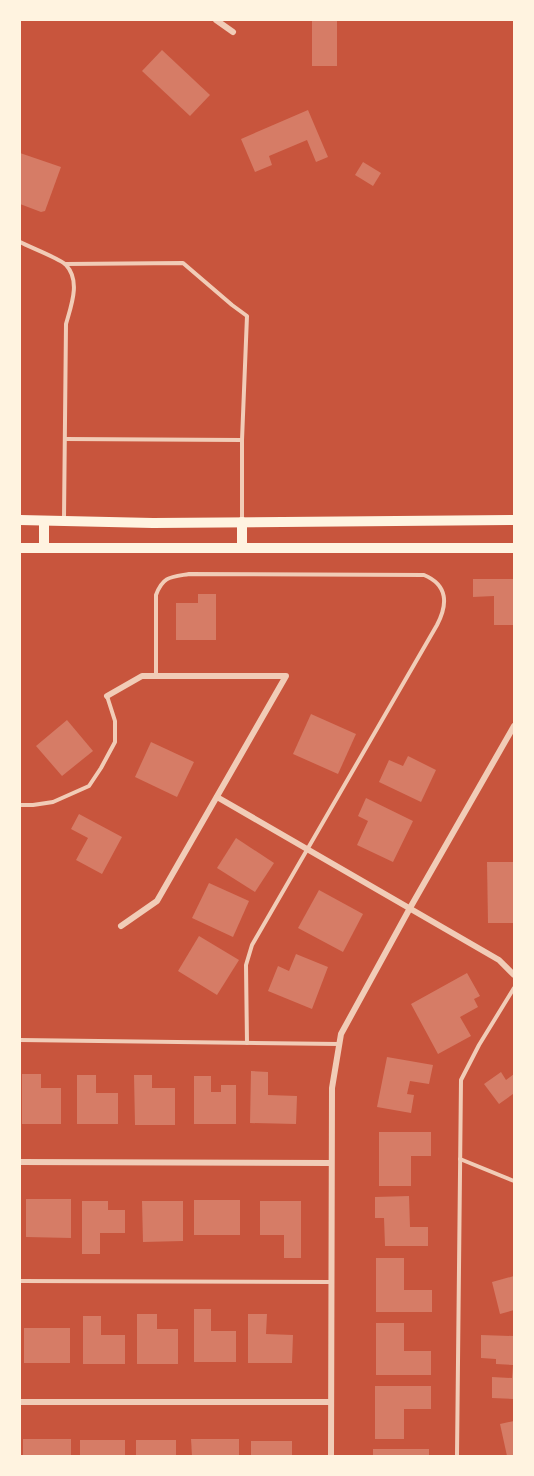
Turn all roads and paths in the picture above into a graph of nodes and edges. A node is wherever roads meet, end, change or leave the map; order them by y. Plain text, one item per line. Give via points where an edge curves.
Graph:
1 (216, 20) edge
2 (233, 32) dead end
3 (20, 242) edge
4 (66, 264) junction
5 (65, 439) junction
6 (243, 440) junction
7 (20, 520) edge
8 (44, 520) junction
9 (514, 520) edge
10 (64, 521) junction
11 (243, 522) junction
12 (20, 548) edge
13 (44, 548) junction
14 (242, 548) junction
15 (514, 548) edge
16 (156, 676) junction
17 (107, 696) joint
18 (514, 726) edge
19 (217, 797) junction
20 (20, 805) edge
21 (308, 849) junction
22 (410, 908) junction
23 (121, 926) dead end
24 (514, 975) edge
25 (514, 988) edge
26 (20, 1041) edge
27 (247, 1043) junction
28 (339, 1044) junction
29 (460, 1159) junction
30 (20, 1162) edge
31 (331, 1163) junction
32 (514, 1182) edge
33 (20, 1281) edge
34 (331, 1282) junction
35 (20, 1402) edge
36 (331, 1402) junction
37 (331, 1456) edge
38 (457, 1456) edge

1 - 2 street
3 - 4 lane
4 - 5 lane via 74,277 74,297 66,324
4 - 6 lane via 183,264 247,316
5 - 6 lane
5 - 10 lane
6 - 11 lane
7 - 8 main road
8 - 10 main road
8 - 13 main road
9 - 11 main road
10 - 11 main road
11 - 14 main road
12 - 13 main road
13 - 14 main road
14 - 15 main road
16 - 17 street via 142,676
16 - 19 street via 286,676
16 - 21 lane via 156,595 170,577 424,575 435,579 445,602 443,614
17 - 20 lane via 115,721 115,742 89,786 53,802
18 - 22 street
19 - 21 street
19 - 23 street via 157,901
21 - 22 street
21 - 27 lane via 252,945 246,965
22 - 24 street via 499,960
22 - 28 street
25 - 29 lane via 461,1080
26 - 27 lane
27 - 28 lane
28 - 31 street via 332,1088
29 - 32 lane
29 - 38 lane
30 - 31 street
31 - 34 street
33 - 34 lane
34 - 36 street
35 - 36 street
36 - 37 street

